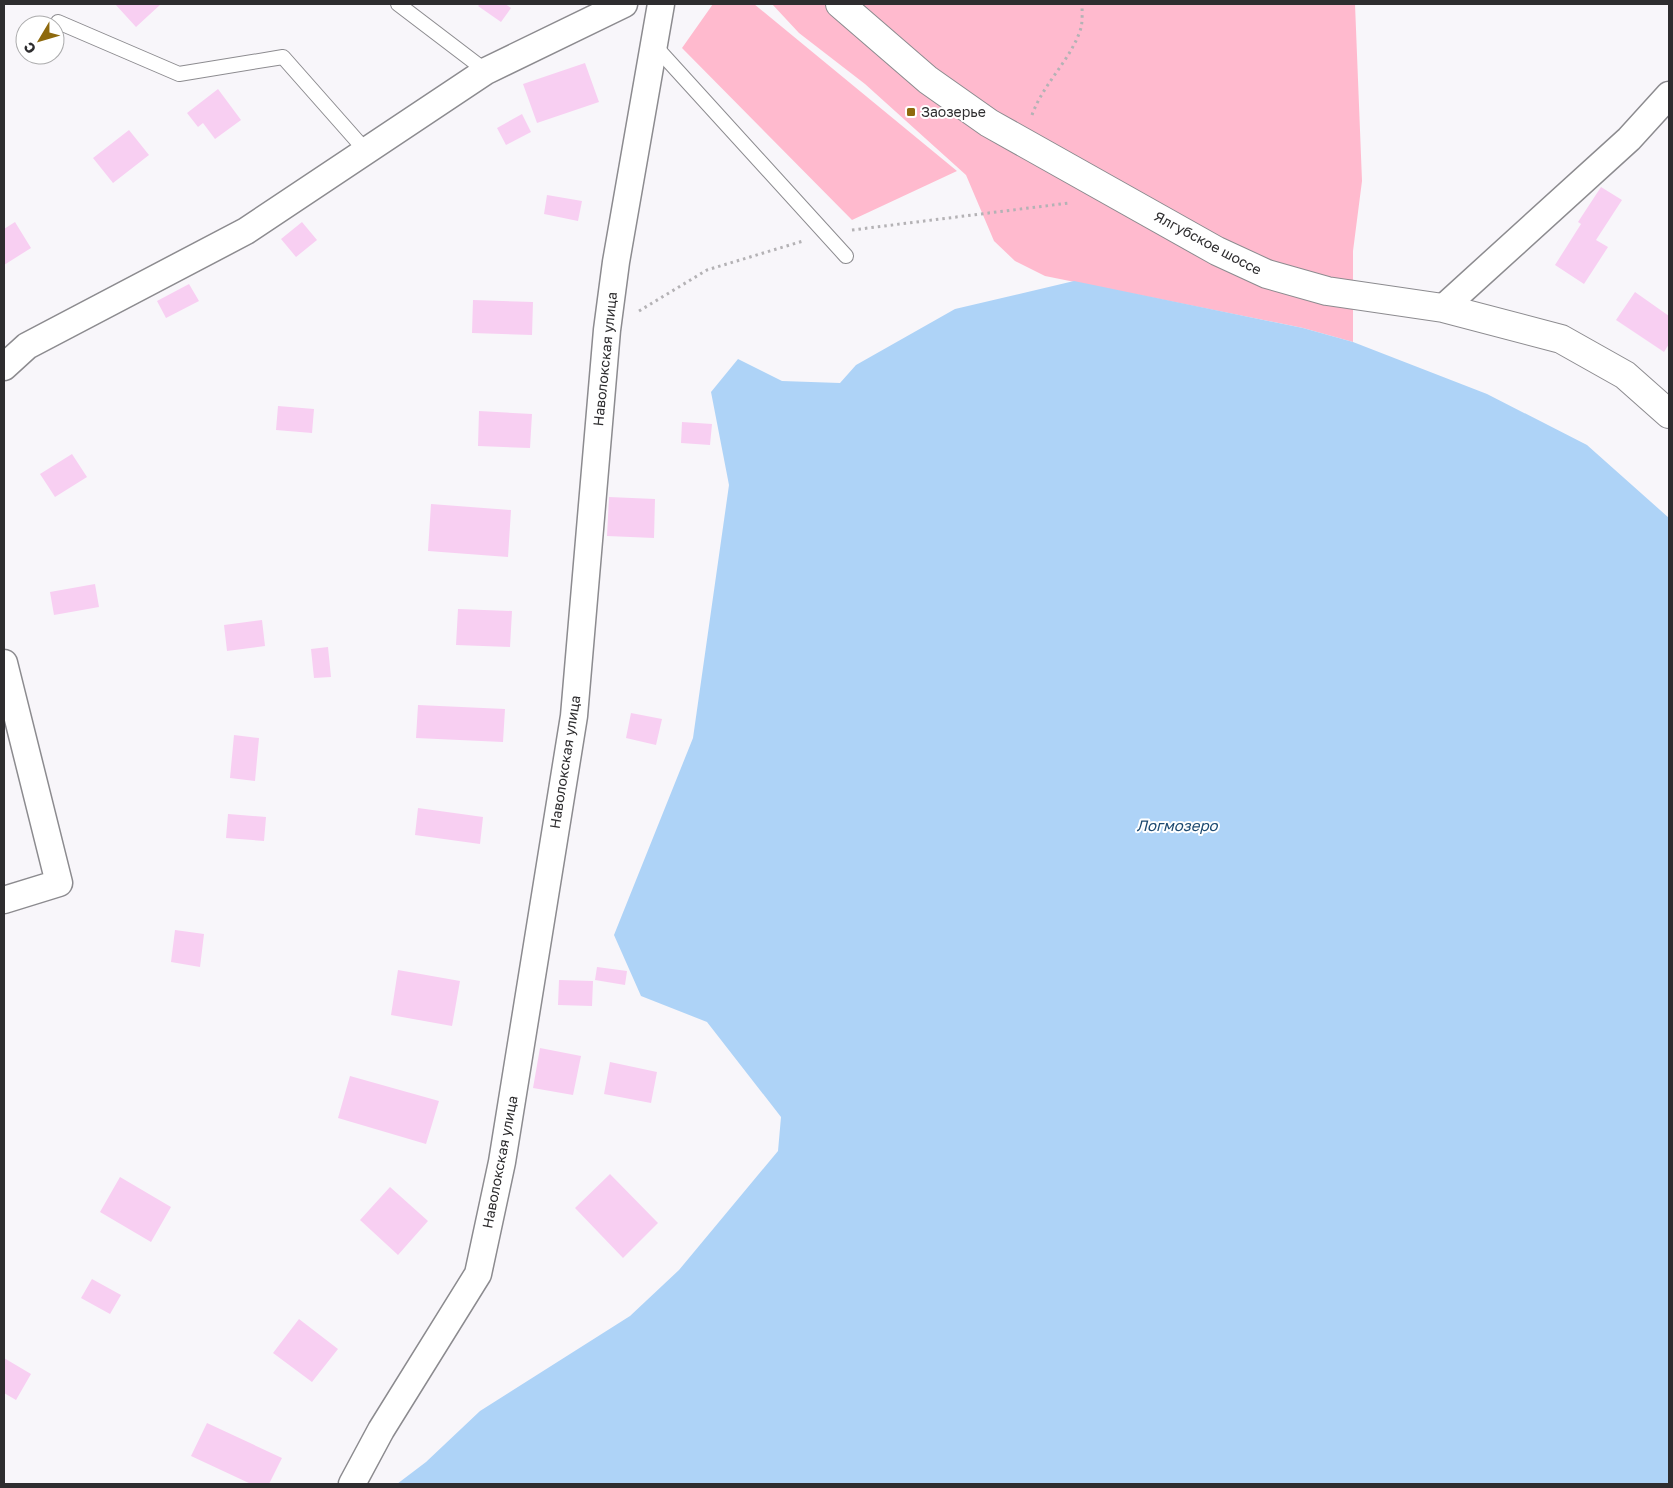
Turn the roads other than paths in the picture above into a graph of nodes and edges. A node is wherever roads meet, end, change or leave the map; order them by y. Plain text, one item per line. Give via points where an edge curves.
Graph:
1 (398, 4) edge
2 (624, 4) edge
3 (662, 4) edge
4 (840, 4) edge
5 (65, 25) edge
6 (654, 45) junction
7 (486, 71) junction
8 (1669, 95) edge
9 (366, 151) junction
10 (846, 256) dead end
11 (1443, 308) junction
12 (15, 346) edge
13 (4, 367) edge
14 (1669, 414) edge
15 (4, 663) edge
16 (4, 900) edge
17 (352, 1484) edge

1 - 7 lane
2 - 7 street
3 - 6 street, Наволокская улица
4 - 11 street, Ялгубское шоссе via 928,80 990,123 1217,251 1267,274 1327,291
5 - 9 lane via 179,74 283,58
6 - 10 lane
6 - 17 street, Наволокская улица via 607,330 574,716 498,1181 478,1274 380,1430
7 - 9 street
8 - 11 street via 1629,139
9 - 12 street via 246,231
11 - 14 street, Ялгубское шоссе via 1561,339 1625,375
12 - 13 street
15 - 16 street via 59,883

